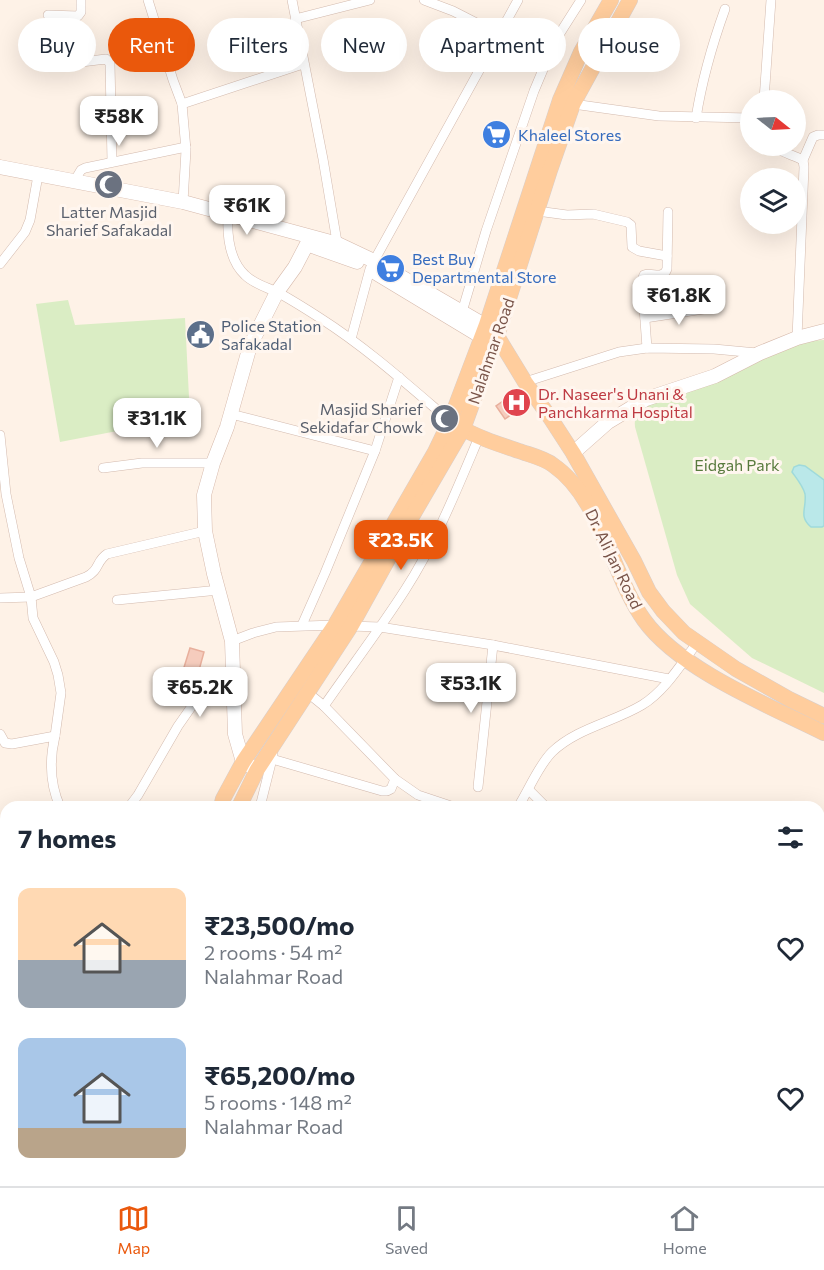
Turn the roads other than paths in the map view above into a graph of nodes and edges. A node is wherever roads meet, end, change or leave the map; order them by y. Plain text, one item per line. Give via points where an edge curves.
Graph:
1 (81, 0) edge
2 (148, 0) edge
3 (292, 0) edge
4 (370, 0) edge
5 (424, 0) edge
6 (518, 0) edge
7 (580, 0) edge
8 (611, 0) edge
9 (630, 0) edge
10 (771, 0) edge
11 (359, 2) edge
12 (725, 9) dead end
13 (48, 15) dead end
14 (295, 18) edge
15 (299, 18) edge
16 (467, 18) edge
17 (509, 18) edge
18 (96, 60) edge
19 (279, 72) edge
20 (305, 72) edge
21 (479, 72) edge
22 (765, 90) edge
23 (182, 104) junction
24 (573, 104) junction
25 (696, 118) junction
26 (740, 118) edge
27 (824, 135) edge
28 (186, 147) junction
29 (792, 156) edge
30 (803, 160) junction
31 (112, 162) junction
32 (0, 167) edge
33 (544, 168) junction
34 (0, 175) edge
35 (75, 180) junction
36 (38, 181) junction
37 (183, 202) junction
38 (537, 211) junction
39 (668, 212) dead end
40 (227, 218) junction
41 (306, 244) junction
42 (338, 250) junction
43 (667, 256) junction
44 (0, 264) edge
45 (372, 265) junction
46 (277, 292) junction
47 (710, 308) dead end
48 (462, 312) junction
49 (645, 318) junction
50 (824, 331) edge
51 (488, 333) junction
52 (797, 338) junction
53 (351, 339) junction
54 (646, 348) junction
55 (760, 353) junction
56 (399, 377) junction
57 (525, 382) junction
58 (231, 414) junction
59 (450, 421) junction
60 (463, 429) junction
61 (0, 435) edge
62 (479, 437) junction
63 (375, 451) junction
64 (573, 453) junction
65 (213, 464) junction
66 (103, 468) dead end
67 (205, 531) junction
68 (219, 590) junction
69 (31, 597) junction
70 (0, 598) edge
71 (117, 600) dead end
72 (302, 625) junction
73 (334, 625) junction
74 (351, 626) junction
75 (380, 627) junction
76 (232, 641) junction
77 (697, 643) junction
78 (494, 645) junction
79 (685, 659) junction
80 (233, 679) junction
81 (669, 679) junction
82 (308, 693) junction
83 (324, 706) junction
84 (824, 716) edge
85 (824, 733) edge
86 (0, 734) edge
87 (55, 736) junction
88 (276, 741) junction
89 (272, 759) junction
90 (243, 762) junction
91 (257, 770) junction
92 (395, 779) junction
93 (478, 787) dead end
94 (529, 790) junction
95 (58, 801) edge
96 (134, 801) edge
97 (222, 801) edge
98 (242, 801) edge
99 (262, 801) edge
100 (436, 801) edge
101 (522, 801) edge
102 (540, 801) edge

1 - 13 street via 78,16
2 - 23 street
3 - 14 street
4 - 11 street
5 - 16 street
6 - 17 street
7 - 48 street via 555,41 534,92
8 - 33 main road, Nalahmar Road via 581,52 560,100
9 - 24 main road, Nalahmar Road
10 - 22 street
11 - 15 street
12 - 25 street via 705,69
18 - 31 street via 106,59 110,63
19 - 23 street
20 - 42 street
21 - 45 street
23 - 28 street
24 - 25 street
24 - 33 main road, Nalahmar Road
25 - 26 street
27 - 30 street via 813,137
28 - 31 street
28 - 37 street
29 - 30 street
30 - 52 street
31 - 35 street via 81,170
32 - 35 main road
33 - 38 main road, Nalahmar Road
33 - 51 main road, Nalahmar Road
34 - 36 main road
35 - 37 main road
36 - 40 main road
36 - 44 street via 25,232
37 - 40 main road
38 - 43 street via 593,214 627,222 631,225 632,247
38 - 51 main road, Nalahmar Road
39 - 43 street
40 - 41 main road
40 - 42 main road
40 - 46 street via 235,262 244,275
41 - 42 main road
41 - 46 main road
42 - 45 main road
43 - 49 street via 665,273 647,274 642,280
45 - 48 main road
45 - 51 main road
45 - 53 street
46 - 53 street
46 - 58 main road via 250,346
47 - 49 street
48 - 51 main road
49 - 54 street
50 - 52 main road
51 - 57 main road, Dr. Ali Jan Road
51 - 59 main road, Nalahmar Road
51 - 60 main road, Nalahmar Road
52 - 55 main road
53 - 56 street
54 - 55 street
54 - 57 street via 619,352
55 - 64 main road via 714,376 646,399 608,422
56 - 59 street
56 - 63 street
57 - 64 main road, Dr. Ali Jan Road
58 - 63 street
58 - 65 main road
59 - 60 main road
59 - 73 main road, Nalahmar Road
60 - 62 main road, Dr. Ali Jan Road
60 - 74 main road, Nalahmar Road
61 - 69 street via 6,494
62 - 75 street via 449,511
62 - 79 main road, Dr. Ali Jan Road via 552,464 577,488 645,622
63 - 72 street
64 - 77 main road, Dr. Ali Jan Road via 649,592
65 - 66 street via 142,463
65 - 67 main road via 204,495
67 - 68 main road
67 - 69 street via 107,554 93,574
68 - 71 street
68 - 76 main road
69 - 70 street
69 - 87 street via 33,618 58,675 61,693
72 - 73 street
72 - 76 street via 276,627
73 - 74 street
73 - 90 main road, Nalahmar Road
74 - 75 street
74 - 82 main road, Nalahmar Road
75 - 78 street
75 - 83 street
76 - 80 main road
77 - 79 street
77 - 84 main road, Dr. Ali Jan Road via 736,669
78 - 81 street
78 - 93 street
79 - 81 street
79 - 85 main road, Dr. Ali Jan Road via 740,692
80 - 90 main road via 235,734
80 - 96 street via 215,683 199,696
81 - 94 street via 641,705 551,752
82 - 83 street
82 - 88 main road, Nalahmar Road
83 - 92 street
86 - 87 street via 5,743 12,744
87 - 95 street via 51,771
88 - 89 street
88 - 91 main road, Nalahmar Road
89 - 92 street via 382,791 391,789
89 - 99 street
90 - 91 main road
90 - 97 main road, Nalahmar Road
91 - 98 main road, Nalahmar Road
92 - 100 street via 418,795
94 - 101 street
94 - 102 street

